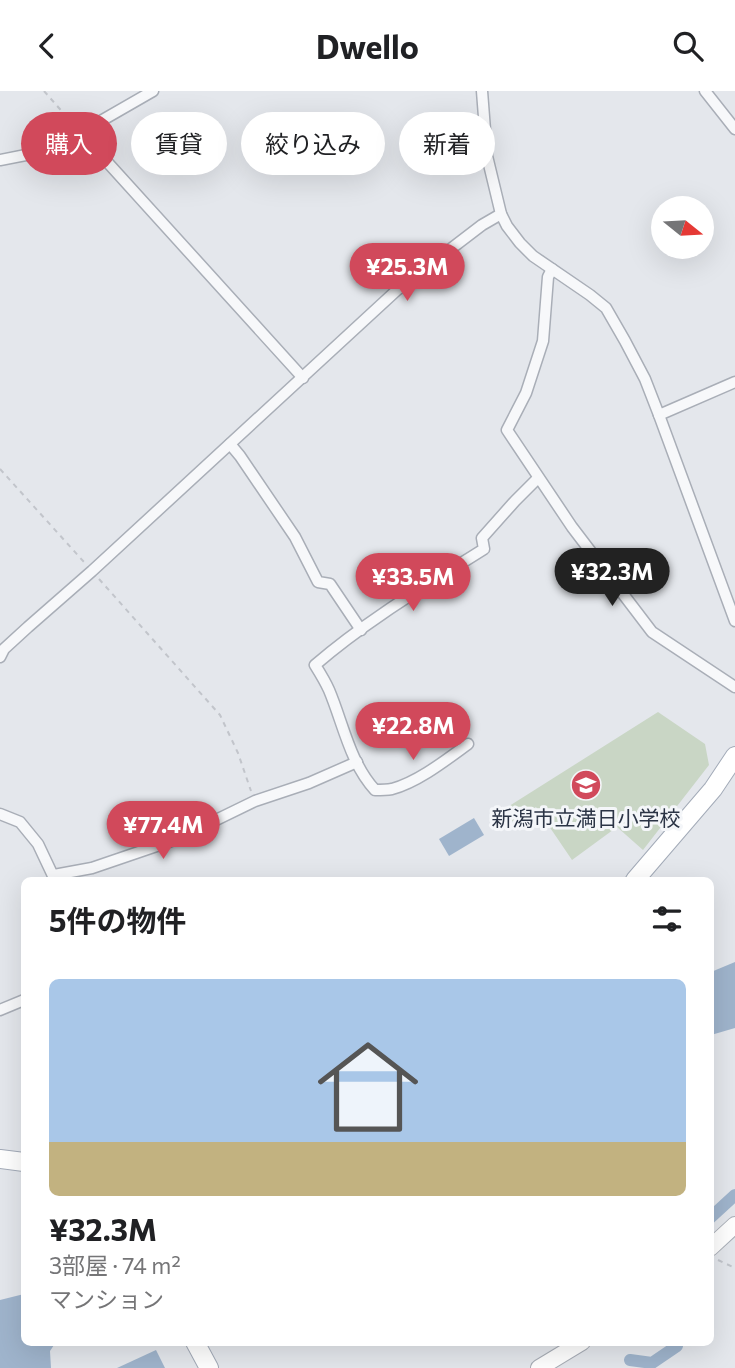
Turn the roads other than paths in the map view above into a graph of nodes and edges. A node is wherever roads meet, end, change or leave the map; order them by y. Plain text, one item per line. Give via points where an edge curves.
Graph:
1 (153, 91) edge
2 (482, 91) edge
3 (705, 91) edge
4 (116, 112) edge
5 (735, 129) edge
6 (21, 156) edge
7 (0, 160) edge
8 (117, 173) edge
9 (501, 214) junction
10 (552, 268) junction
11 (303, 378) junction
12 (735, 382) edge
13 (659, 415) junction
14 (230, 444) junction
15 (538, 478) junction
16 (735, 621) edge
17 (361, 630) junction
18 (0, 657) edge
19 (735, 687) edge
20 (468, 744) dead end
21 (735, 756) edge
22 (357, 762) junction
23 (0, 814) edge
24 (54, 877) edge
25 (59, 877) edge
26 (638, 877) edge
27 (21, 1001) edge
28 (0, 1010) edge
29 (0, 1159) edge
30 (21, 1161) edge
31 (735, 1225) edge
32 (714, 1244) edge
33 (197, 1346) edge
34 (575, 1346) edge
35 (209, 1368) edge
36 (539, 1368) edge

1 - 4 street
2 - 9 street via 487,156
3 - 5 street
6 - 7 street
8 - 11 street
9 - 10 street via 520,243
9 - 11 street via 397,290
10 - 13 street via 606,308
10 - 15 street via 542,341 526,393 507,431
11 - 14 street
12 - 13 street
13 - 16 street
14 - 17 street via 295,537 318,582 330,584
14 - 18 street
15 - 17 street via 482,538 484,549
15 - 19 street via 652,632
17 - 22 street via 316,665
20 - 22 street via 434,768 391,789 375,790
21 - 26 main road via 713,789
22 - 25 street via 255,801 177,839
23 - 24 street via 20,822 38,844
27 - 28 street
29 - 30 main road
31 - 32 main road
33 - 35 main road
34 - 36 main road

